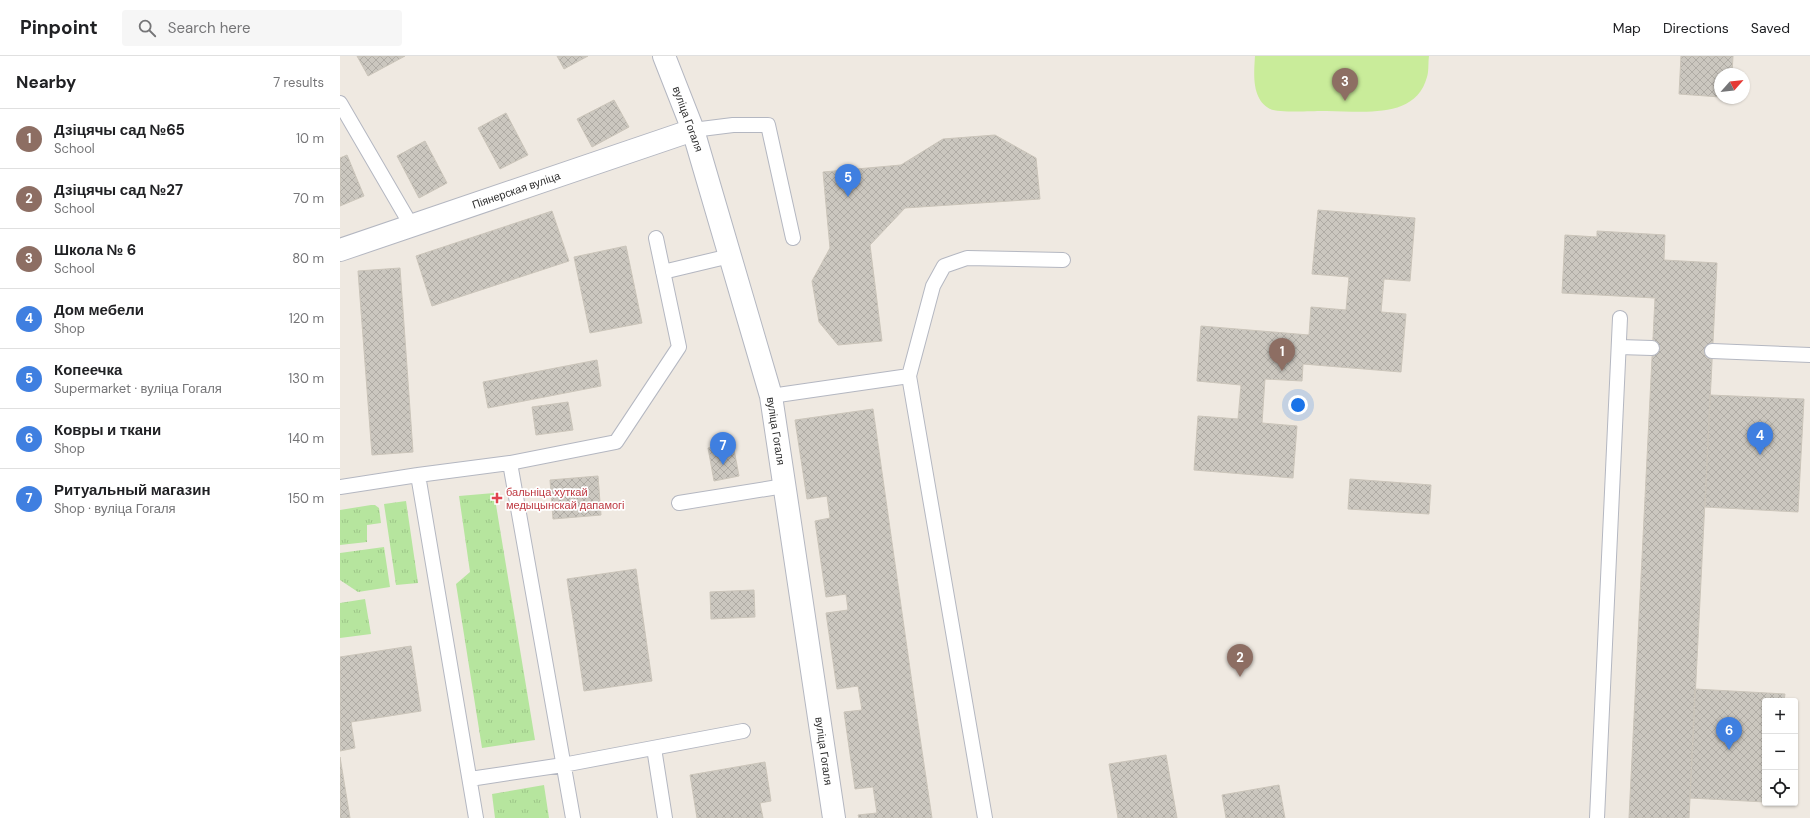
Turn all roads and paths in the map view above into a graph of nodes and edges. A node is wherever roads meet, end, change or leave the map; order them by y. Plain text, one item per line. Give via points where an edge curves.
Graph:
1 (664, 56) edge
2 (340, 103) edge
3 (693, 130) junction
4 (411, 225) junction
5 (656, 238) dead end
6 (793, 238) dead end
7 (340, 250) edge
8 (730, 256) junction
9 (1063, 260) dead end
10 (663, 272) junction
11 (1620, 318) dead end
12 (1619, 347) junction
13 (1652, 348) dead end
14 (1712, 351) dead end
15 (1810, 355) edge
16 (909, 376) junction
17 (771, 396) junction
18 (510, 463) junction
19 (418, 475) junction
20 (784, 486) junction
21 (340, 487) edge
22 (679, 503) dead end
23 (744, 731) dead end
24 (654, 748) junction
25 (563, 765) junction
26 (470, 779) junction
27 (476, 818) edge
28 (572, 818) edge
29 (665, 818) edge
30 (834, 818) edge
31 (986, 818) edge
32 (1597, 818) edge

1 - 3 main road, вуліца Гогаля
2 - 4 lane
3 - 4 main road, Піянерская вуліца
3 - 6 lane via 733,125 768,125
3 - 8 main road, вуліца Гогаля
4 - 7 main road, Піянерская вуліца
5 - 10 lane
8 - 10 lane
8 - 17 main road, вуліца Гогаля
9 - 16 lane via 967,258 944,266 933,286
10 - 18 lane via 679,347 616,442
11 - 12 lane
12 - 13 lane
12 - 32 lane
14 - 15 lane
16 - 17 lane
16 - 31 lane
17 - 20 main road, вуліца Гогаля
18 - 19 lane
18 - 25 lane
19 - 21 lane
19 - 26 lane
20 - 22 lane
20 - 30 main road, вуліца Гогаля
23 - 24 lane
24 - 25 lane
24 - 29 lane
25 - 26 lane
25 - 28 lane
26 - 27 lane

